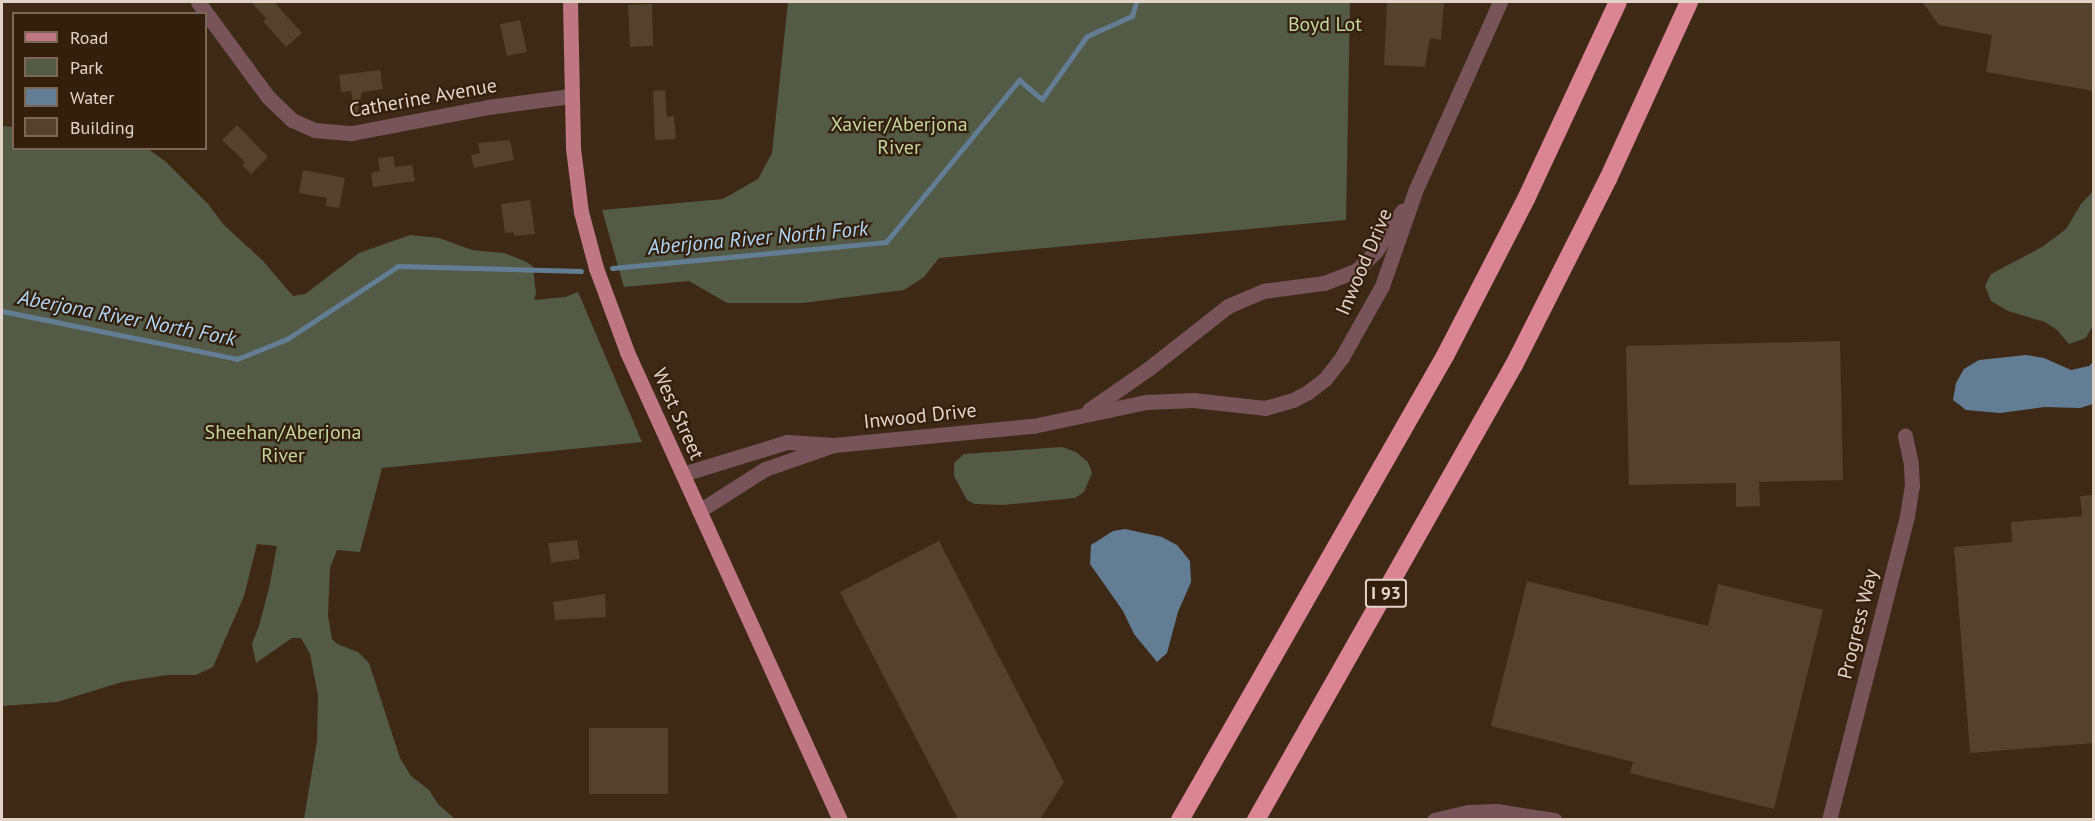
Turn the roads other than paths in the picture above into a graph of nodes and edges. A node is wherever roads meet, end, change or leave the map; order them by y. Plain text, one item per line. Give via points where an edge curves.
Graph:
1 (570, 2) edge
2 (1500, 2) edge
3 (1618, 2) edge
4 (1689, 2) edge
5 (207, 5) edge
6 (570, 96) junction
7 (1416, 189) junction
8 (1082, 415) junction
9 (1905, 436) dead end
10 (834, 445) junction
11 (683, 474) junction
12 (699, 511) junction
13 (840, 819) edge
14 (1180, 819) edge
15 (1256, 819) edge
16 (1434, 819) edge
17 (1554, 819) edge
18 (1829, 819) edge

1 - 6 main road, West Street
2 - 7 street, Inwood Drive
3 - 14 highway via 1526,199 1449,348
4 - 15 highway, I 93 via 1608,179 1514,365
5 - 6 street, Catherine Avenue via 268,97 292,120 314,130 352,133
6 - 11 main road, West Street via 581,212 596,268 627,352
7 - 8 street, Inwood Drive via 1376,251 1356,271 1324,283 1263,291 1228,306
7 - 8 street, Inwood Drive via 1382,286 1348,349 1314,388 1271,407 1178,400 1116,406
8 - 10 street, Inwood Drive via 1033,426
9 - 18 street, Progress Way via 1912,486 1907,516
10 - 11 street, Inwood Drive via 788,442
10 - 12 street, Inwood Drive via 765,469
11 - 12 main road, West Street
12 - 13 main road, West Street
16 - 17 street via 1496,811

